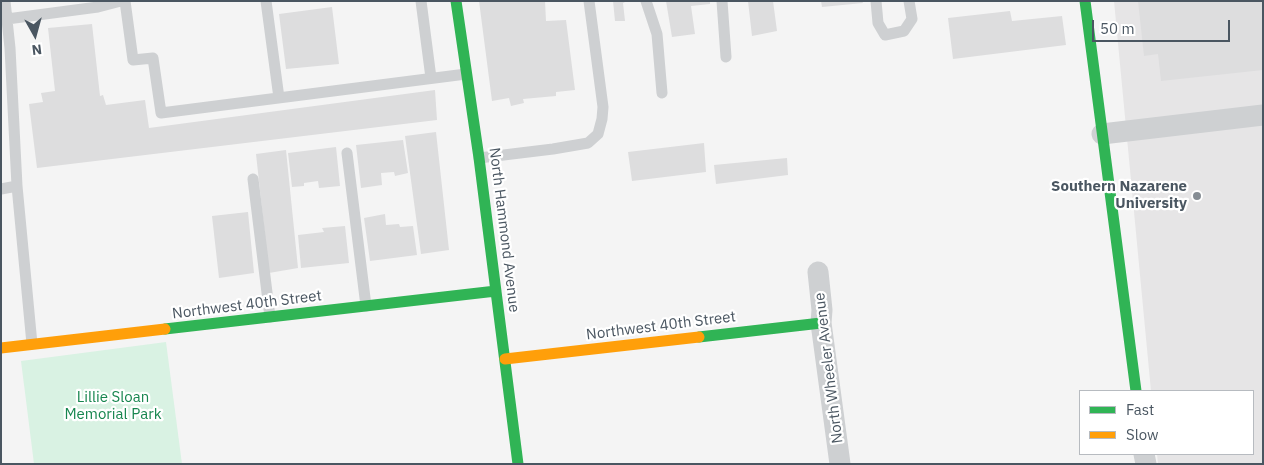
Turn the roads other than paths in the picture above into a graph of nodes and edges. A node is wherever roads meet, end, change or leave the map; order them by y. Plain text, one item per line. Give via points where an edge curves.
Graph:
1 (5, 1) edge
2 (121, 1) edge
3 (125, 1) edge
4 (266, 1) edge
5 (421, 1) edge
6 (456, 1) edge
7 (589, 1) edge
8 (646, 1) edge
9 (722, 1) edge
10 (876, 1) edge
11 (909, 1) edge
12 (1085, 1) edge
13 (7, 19) junction
14 (726, 57) dead end
15 (466, 74) junction
16 (431, 78) junction
17 (662, 93) dead end
18 (279, 98) junction
19 (1263, 115) edge
20 (1102, 134) junction
21 (347, 153) dead end
22 (480, 158) junction
23 (253, 179) dead end
24 (17, 186) junction
25 (1, 188) edge
26 (818, 272) dead end
27 (496, 291) junction
28 (366, 306) junction
29 (270, 317) junction
30 (822, 323) junction
31 (32, 344) junction
32 (1, 348) edge
33 (505, 359) junction
34 (1136, 390) edge
35 (518, 464) edge
36 (840, 464) edge

1 - 13 lane
2 - 13 lane
3 - 18 lane via 132,60 153,58 161,113
4 - 18 lane
5 - 16 lane
6 - 15 street, North Hammond Avenue
7 - 22 lane via 602,107 598,134 588,143
8 - 17 lane via 657,34
9 - 14 lane
10 - 11 lane via 878,23 885,35 904,31 912,19
12 - 20 street
13 - 24 lane
15 - 16 lane
15 - 22 street, North Hammond Avenue
16 - 18 lane
19 - 20 street
20 - 34 street
21 - 28 lane
22 - 27 street, North Hammond Avenue
23 - 29 lane
24 - 25 lane
24 - 31 lane
26 - 30 street, North Wheeler Avenue
27 - 28 street, Northwest 40th Street
27 - 33 street, North Hammond Avenue
28 - 29 street, Northwest 40th Street
29 - 31 street, Northwest 40th Street
30 - 33 street, Northwest 40th Street
30 - 36 street, North Wheeler Avenue
31 - 32 street, Northwest 40th Street
33 - 35 street, North Hammond Avenue

